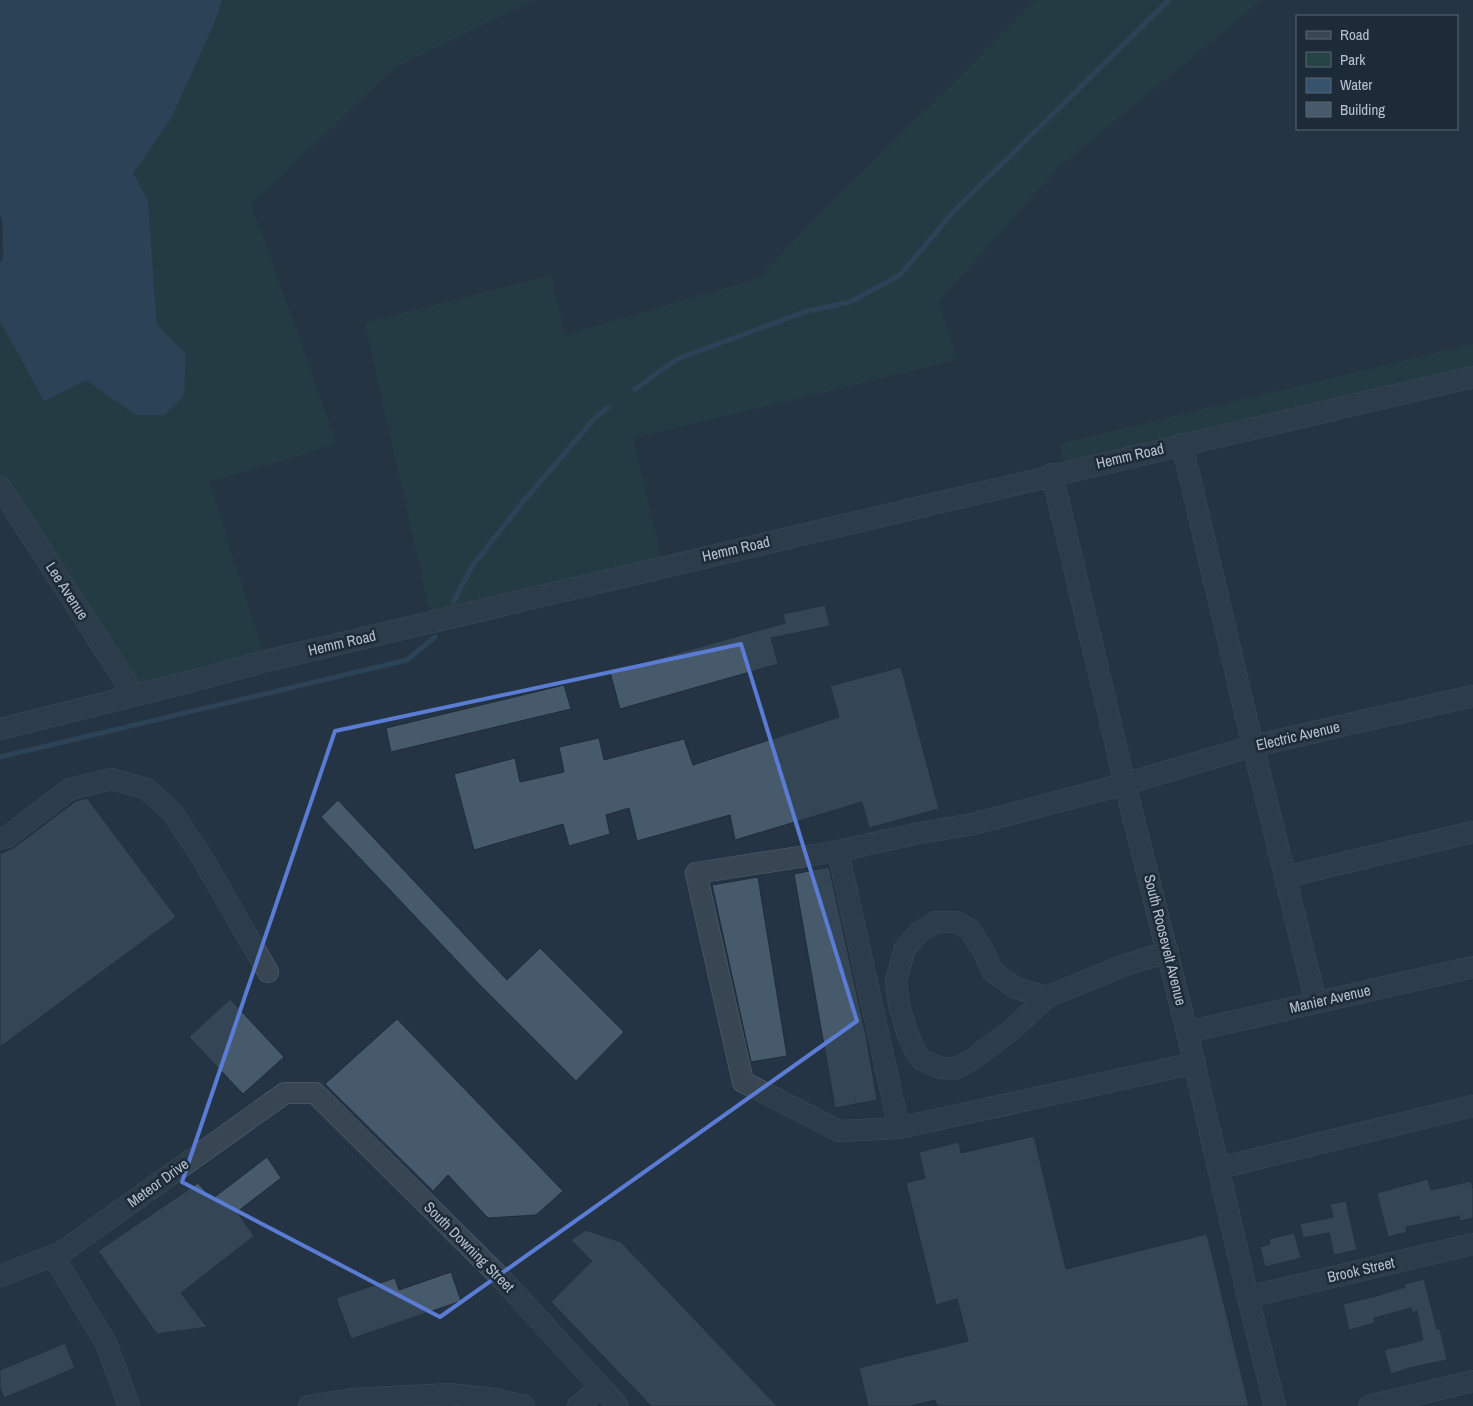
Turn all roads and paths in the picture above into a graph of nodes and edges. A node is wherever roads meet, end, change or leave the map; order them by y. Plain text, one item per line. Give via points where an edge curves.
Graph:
1 (1473, 377) edge
2 (1182, 444) junction
3 (1052, 474) junction
4 (0, 487) edge
5 (134, 695) junction
6 (1473, 696) edge
7 (0, 729) edge
8 (1253, 746) junction
9 (1125, 784) junction
10 (1473, 832) edge
11 (0, 839) edge
12 (838, 851) junction
13 (1285, 877) junction
14 (1168, 952) junction
15 (1473, 967) edge
16 (268, 972) dead end
17 (1047, 998) junction
18 (1316, 1002) junction
19 (1188, 1032) junction
20 (1195, 1063) junction
21 (315, 1092) joint
22 (1473, 1106) edge
23 (899, 1128) junction
24 (1219, 1168) junction
25 (1473, 1244) edge
26 (53, 1256) junction
27 (0, 1276) edge
28 (1248, 1297) junction
29 (1473, 1381) edge
30 (601, 1388) junction
31 (129, 1406) edge
32 (309, 1406) edge
33 (524, 1406) edge
34 (578, 1406) edge
35 (618, 1406) edge
36 (1275, 1406) edge
37 (1368, 1406) edge

1 - 2 street, Hemm Road
2 - 3 street, Hemm Road
2 - 8 street
3 - 5 street, Hemm Road via 266,660
3 - 9 street, South Roosevelt Avenue
4 - 5 street, Lee Avenue
5 - 7 street, Hemm Road
6 - 8 street, Electric Avenue
8 - 9 street, Electric Avenue
8 - 13 street
9 - 12 street, Electric Avenue via 973,824
9 - 14 street, South Roosevelt Avenue
10 - 13 street
11 - 16 street via 70,789 111,779 147,789 172,812
12 - 23 street
12 - 23 street, Electric Avenue via 696,874 743,1082 839,1130
13 - 18 street
14 - 17 street via 1125,965
14 - 19 street, South Roosevelt Avenue
15 - 18 street, Manier Avenue
17 - 17 street via 972,1059 955,1069 941,1068 922,1060 914,1051 899,1005 896,981 906,948 920,932 936,922 956,922 969,929 992,971 1016,988
18 - 19 street, Manier Avenue
19 - 20 street, South Roosevelt Avenue
20 - 23 street
20 - 24 street, South Roosevelt Avenue
21 - 26 street, Meteor Drive via 285,1093
21 - 30 street, South Downing Street via 499,1276
22 - 24 street
24 - 28 street, South Roosevelt Avenue
25 - 28 street, Brook Street
26 - 27 street, Meteor Drive
26 - 31 street via 106,1343
28 - 36 street, South Roosevelt Avenue
29 - 37 street
30 - 34 street
30 - 35 street, South Downing Street
32 - 33 street via 352,1399 449,1394

